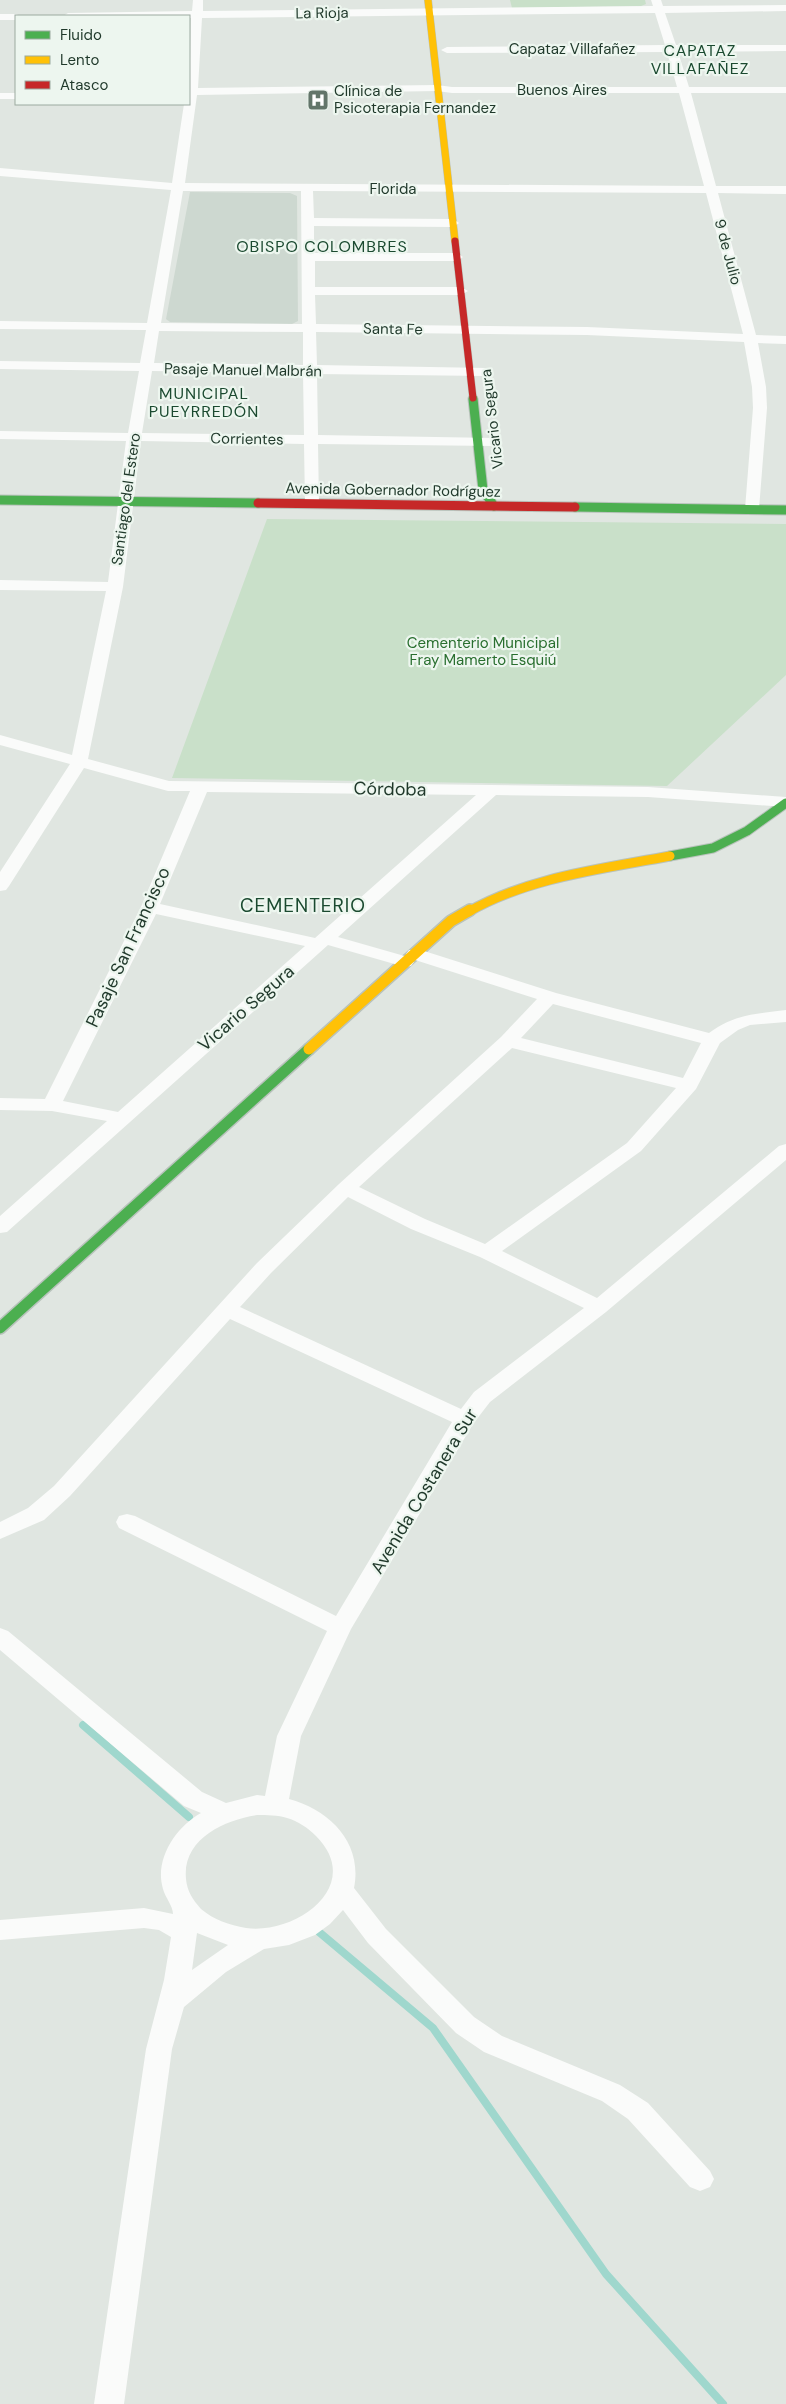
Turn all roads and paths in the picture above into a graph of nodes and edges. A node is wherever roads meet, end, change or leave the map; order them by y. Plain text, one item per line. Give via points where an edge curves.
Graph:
1 (198, 0) edge
2 (428, 0) edge
3 (441, 0) edge
4 (657, 5) edge
5 (786, 8) edge
6 (429, 12) junction
7 (190, 15) edge
8 (197, 15) junction
9 (0, 17) edge
10 (15, 17) edge
11 (443, 17) junction
12 (447, 45) joint
13 (671, 48) junction
14 (786, 48) edge
15 (438, 88) junction
16 (684, 90) junction
17 (786, 90) edge
18 (190, 92) edge
19 (453, 95) junction
20 (0, 96) edge
21 (15, 96) edge
22 (188, 105) edge
23 (0, 172) edge
24 (178, 187) junction
25 (307, 189) junction
26 (449, 189) junction
27 (711, 190) junction
28 (786, 190) edge
29 (308, 222) junction
30 (453, 223) junction
31 (309, 257) junction
32 (457, 257) junction
33 (310, 291) junction
34 (461, 291) junction
35 (0, 325) edge
36 (152, 327) junction
37 (310, 328) junction
38 (465, 330) junction
39 (750, 337) junction
40 (786, 340) edge
41 (0, 365) edge
42 (146, 368) junction
43 (312, 371) junction
44 (470, 372) junction
45 (486, 372) dead end
46 (0, 435) edge
47 (134, 437) junction
48 (311, 440) junction
49 (478, 442) junction
50 (494, 442) dead end
51 (500, 490) dead end
52 (0, 500) edge
53 (125, 502) junction
54 (312, 504) junction
55 (494, 506) junction
56 (752, 509) junction
57 (786, 510) edge
58 (0, 585) edge
59 (115, 587) junction
60 (1, 743) edge
61 (79, 763) junction
62 (200, 787) junction
63 (492, 790) junction
64 (786, 802) edge
65 (0, 886) edge
66 (150, 907) junction
67 (322, 941) junction
68 (410, 958) junction
69 (550, 997) junction
70 (786, 1016) edge
71 (508, 1040) junction
72 (712, 1040) junction
73 (689, 1085) junction
74 (0, 1104) edge
75 (52, 1106) junction
76 (120, 1118) junction
77 (786, 1150) edge
78 (346, 1188) junction
79 (5, 1217) edge
80 (487, 1252) junction
81 (598, 1307) junction
82 (227, 1310) junction
83 (0, 1328) edge
84 (466, 1418) junction
85 (127, 1522) dead end
86 (0, 1531) edge
87 (340, 1628) junction
88 (0, 1637) edge
89 (274, 1806) junction
90 (223, 1812) junction
91 (341, 1889) junction
92 (185, 1920) junction
93 (0, 1930) edge
94 (259, 1939) junction
95 (174, 2000) junction
96 (700, 2179) dead end
97 (109, 2404) edge

1 - 8 street, Santiago del Estero
2 - 6 street, Vicario Segura
3 - 11 street
4 - 5 street, La Rioja
4 - 11 street, La Rioja
4 - 13 street, 9 de Julio
6 - 8 street, La Rioja
6 - 11 street, La Rioja
6 - 15 street, Vicario Segura
7 - 8 street, La Rioja
8 - 18 street, Santiago del Estero
9 - 10 street
12 - 13 street, Capataz Villafañez
12 - 19 street
13 - 14 street, Capataz Villafañez
13 - 16 street, 9 de Julio
15 - 18 street, Buenos Aires
15 - 19 street, Buenos Aires
15 - 26 street, Vicario Segura
16 - 17 street, Buenos Aires
16 - 19 street, Buenos Aires
16 - 27 street, 9 de Julio
20 - 21 street
22 - 24 street, Santiago del Estero
23 - 24 street, Florida
24 - 25 street, Florida
24 - 36 street, Santiago del Estero
25 - 26 street, Florida
25 - 29 street
26 - 27 street, Florida
26 - 30 street, Vicario Segura
27 - 28 street, Florida
27 - 39 street, 9 de Julio
29 - 30 street
29 - 31 street
30 - 32 street, Vicario Segura
31 - 32 street
31 - 33 street
32 - 34 street, Vicario Segura
33 - 34 street
33 - 37 street
34 - 38 street, Vicario Segura
35 - 36 street, Santa Fe
36 - 37 street, Santa Fe
36 - 42 street, Santiago del Estero
37 - 38 street, Santa Fe
37 - 43 street
38 - 39 street, Santa Fe
38 - 44 street, Vicario Segura
39 - 40 street, Santa Fe
39 - 56 street, 9 de Julio via 760,408
41 - 42 street, Pasaje Manuel Malbrán
42 - 43 street, Pasaje Manuel Malbrán
42 - 47 street, Santiago del Estero
43 - 44 street, Pasaje Manuel Malbrán
43 - 48 street
44 - 45 street, Pasaje Manuel Malbrán
44 - 49 street, Vicario Segura
46 - 47 street, Corrientes
47 - 48 street, Corrientes
47 - 53 street, Santiago del Estero
48 - 49 street, Corrientes
48 - 54 street
49 - 50 street, Corrientes
49 - 55 street, Vicario Segura via 483,490
51 - 55 street, Vicario Segura
52 - 53 street, Avenida Gobernador Rodríguez
53 - 54 street, Avenida Gobernador Rodríguez
53 - 59 street, Santiago del Estero
54 - 55 street, Avenida Gobernador Rodríguez
55 - 56 street, Avenida Gobernador Rodríguez
56 - 57 street, Avenida Gobernador Rodríguez
58 - 59 street
59 - 61 street, Santiago del Estero
60 - 61 street, Córdoba
61 - 62 street, Córdoba via 168,786
61 - 65 street, Santiago del Estero
62 - 63 street, Córdoba
62 - 66 street, Pasaje San Francisco
63 - 64 street, Córdoba via 648,792
63 - 67 street, Vicario Segura
64 - 68 street via 748,831 713,848 554,880 476,905 451,921
66 - 67 street
66 - 75 street, Pasaje San Francisco
67 - 68 street
67 - 76 street, Vicario Segura
68 - 69 street
68 - 83 street
69 - 71 street
69 - 72 street
70 - 72 street via 747,1020 731,1026
71 - 73 street
71 - 78 street
72 - 73 street
73 - 80 street via 634,1147
74 - 75 street
75 - 76 street
76 - 79 street, Vicario Segura
77 - 81 street, Avenida Costanera Sur
78 - 80 street via 418,1224
78 - 82 street via 264,1268
80 - 81 street
81 - 84 street, Avenida Costanera Sur via 489,1391
82 - 84 street
82 - 86 street via 62,1491 36,1514
84 - 87 street, Avenida Costanera Sur
85 - 87 street
87 - 89 street, Avenida Costanera Sur via 289,1736
88 - 90 street via 193,1799
89 - 90 street via 257,1805
89 - 91 street via 307,1816 331,1835 343,1861
90 - 92 street via 195,1830 177,1854 174,1882
91 - 94 street via 334,1903 310,1925 277,1938
91 - 96 street via 376,1936 465,2025 493,2044 611,2093 638,2111
92 - 93 street via 144,1918
92 - 94 street via 203,1924 225,1935
92 - 95 street
94 - 95 street via 217,1966
95 - 97 street via 159,2049

